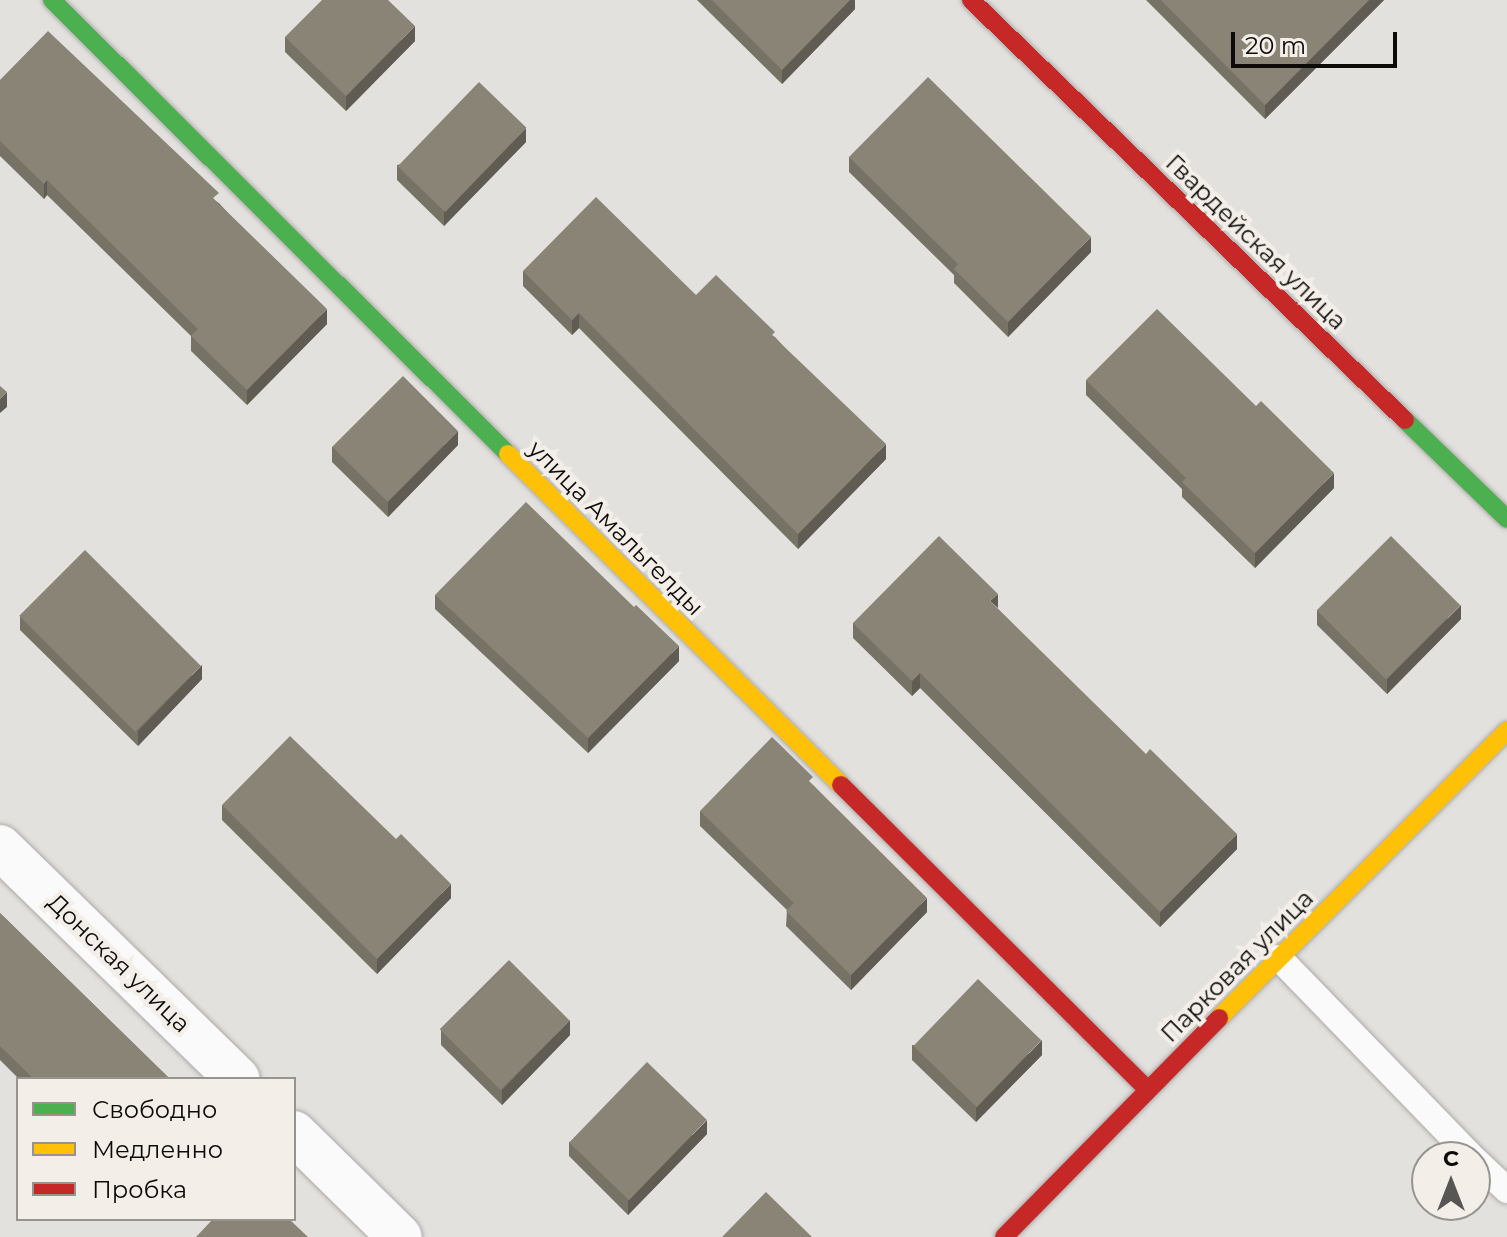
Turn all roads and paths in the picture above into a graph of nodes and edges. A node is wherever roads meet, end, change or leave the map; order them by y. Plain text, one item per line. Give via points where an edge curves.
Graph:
1 (52, 0) edge
2 (971, 0) edge
3 (1507, 519) edge
4 (1507, 731) edge
5 (0, 847) edge
6 (1279, 958) junction
7 (236, 1077) edge
8 (1147, 1089) junction
9 (296, 1135) edge
10 (1456, 1141) edge
11 (1491, 1175) edge
12 (1507, 1190) edge
13 (400, 1237) edge
14 (1004, 1237) edge

1 - 8 street, улица Амальгелды
2 - 3 street, Гвардейская улица
4 - 6 street, Парковая улица
5 - 7 street, Донская улица
6 - 8 street, Парковая улица
6 - 10 lane
8 - 14 street, Парковая улица
9 - 13 street
11 - 12 lane

